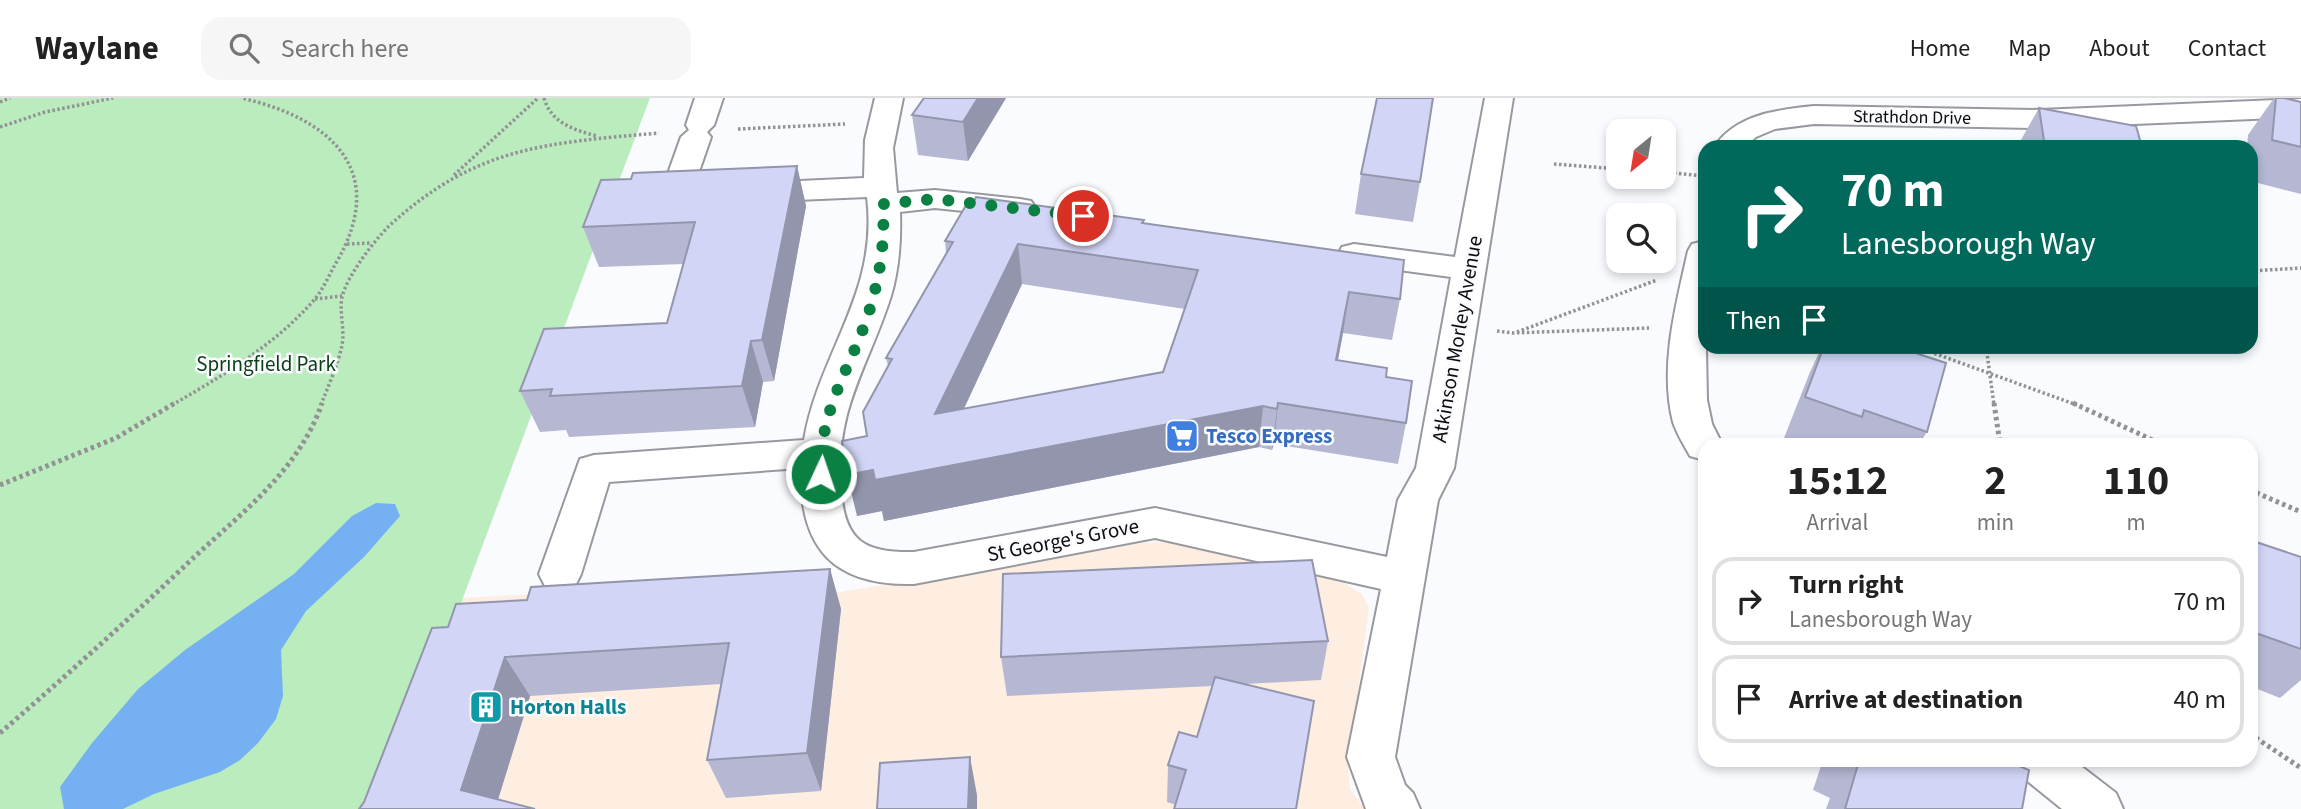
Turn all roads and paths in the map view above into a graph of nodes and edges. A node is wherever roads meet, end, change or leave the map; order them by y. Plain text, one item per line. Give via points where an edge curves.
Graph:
1 (10, 98) edge
2 (113, 98) edge
3 (241, 98) edge
4 (538, 98) edge
5 (544, 98) edge
6 (1499, 98) edge
7 (1758, 98) edge
8 (0, 102) edge
9 (2031, 108) edge
10 (2301, 108) edge
11 (885, 110) edge
12 (1785, 118) junction
13 (702, 120) edge
14 (0, 127) edge
15 (738, 129) dead end
16 (661, 133) dead end
17 (601, 138) junction
18 (1736, 140) edge
19 (1554, 164) dead end
20 (1606, 168) edge
21 (1676, 173) edge
22 (1698, 175) edge
23 (445, 182) junction
24 (881, 196) junction
25 (1045, 211) edge
26 (371, 243) junction
27 (347, 244) junction
28 (1329, 250) edge
29 (1698, 261) edge
30 (2301, 268) edge
31 (1469, 269) junction
32 (2258, 271) edge
33 (1698, 286) edge
34 (342, 296) junction
35 (315, 299) junction
36 (1458, 325) junction
37 (1513, 333) junction
38 (1689, 335) junction
39 (1939, 354) edge
40 (1986, 354) edge
41 (1988, 370) junction
42 (1700, 438) edge
43 (1999, 438) edge
44 (2148, 438) edge
45 (821, 452) junction
46 (0, 485) edge
47 (2258, 493) edge
48 (2301, 512) edge
49 (560, 574) dead end
50 (1403, 577) junction
51 (0, 733) edge
52 (2258, 739) edge
53 (2046, 767) edge
54 (2301, 768) edge
55 (1387, 805) edge
56 (2099, 809) edge

1 - 8 path
2 - 14 path
3 - 27 path via 273,105 317,128 349,160 357,190
4 - 23 path
5 - 17 path via 545,108 556,119
6 - 31 street, Atkinson Morley Avenue
7 - 12 street
9 - 10 street, Strathdon Drive
9 - 12 street, Strathdon Drive
11 - 15 path
11 - 24 street, St George's Grove via 878,157
12 - 18 street, Strathdon Drive via 1746,130
13 - 24 street via 675,196
16 - 17 path
17 - 23 path via 520,150
19 - 20 path
21 - 22 path
23 - 26 path via 414,203
24 - 25 street
24 - 45 street, St George's Grove via 885,241 878,279 830,405
26 - 27 path
26 - 34 path
27 - 35 path
28 - 31 street
29 - 37 path
30 - 32 path
31 - 36 street, Atkinson Morley Avenue
33 - 38 street
34 - 35 path
34 - 51 path via 342,344 314,426 281,476 117,631
35 - 46 path via 224,375 116,438
36 - 37 path
36 - 50 street, Atkinson Morley Avenue via 1435,468 1418,500
37 - 38 path via 1645,327
38 - 42 street via 1688,379 1693,423
39 - 41 path
40 - 41 path
41 - 43 path
41 - 44 path
45 - 49 street via 594,468
45 - 50 street, St George's Grove via 825,517 833,540 841,550 892,569 1155,523
47 - 48 path
50 - 55 street via 1371,757
52 - 54 path
53 - 56 street

